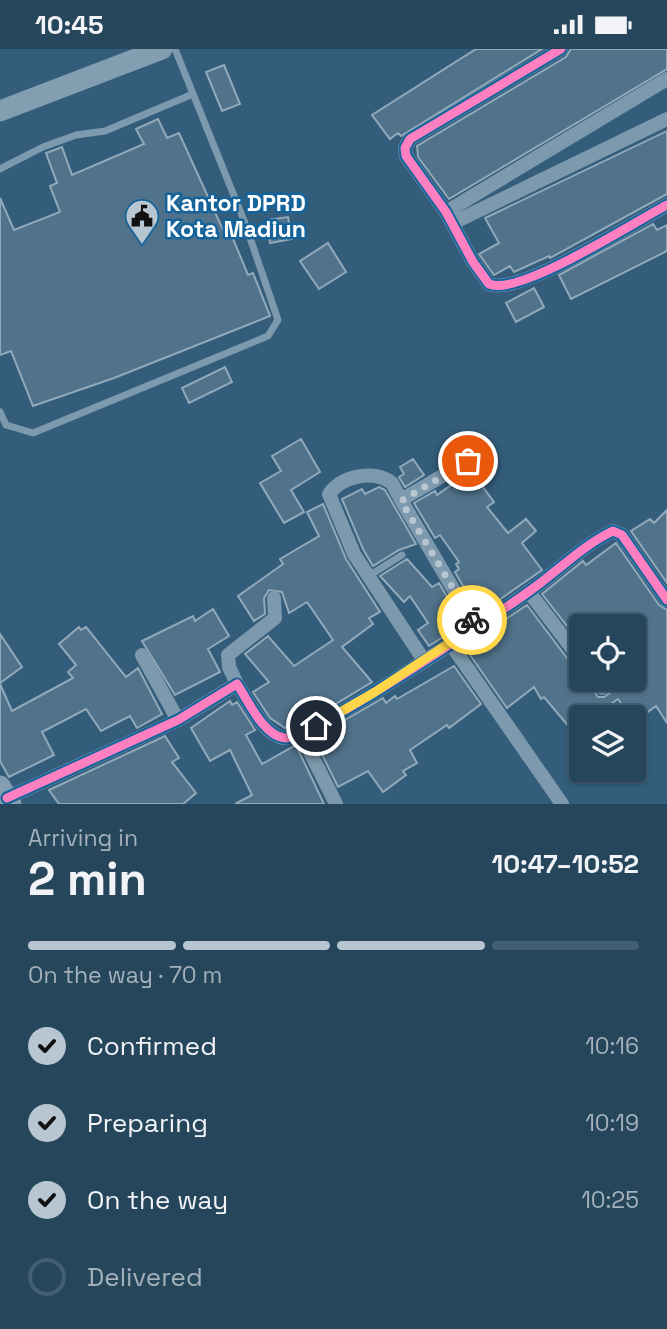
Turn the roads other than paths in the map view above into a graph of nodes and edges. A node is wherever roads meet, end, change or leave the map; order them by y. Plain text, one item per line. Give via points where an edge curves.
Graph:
1 (162, 49) edge
2 (175, 49) edge
3 (561, 49) edge
4 (667, 79) edge
5 (193, 94) junction
6 (0, 111) edge
7 (667, 119) edge
8 (0, 169) edge
9 (667, 205) edge
10 (450, 217) junction
11 (0, 412) edge
12 (468, 461) dead end
13 (401, 501) junction
14 (402, 555) dead end
15 (367, 577) junction
16 (529, 592) junction
17 (274, 598) dead end
18 (667, 600) edge
19 (475, 626) junction
20 (450, 643) junction
21 (569, 644) edge
22 (142, 655) dead end
23 (423, 659) junction
24 (237, 684) junction
25 (178, 720) junction
26 (301, 734) junction
27 (6, 796) edge
28 (336, 804) edge
29 (562, 804) edge

1 - 6 street
2 - 5 lane
3 - 10 street via 410,139 406,156
4 - 10 street
5 - 8 lane via 105,131 43,147
5 - 11 lane via 245,223 278,320 275,328 268,336 33,433 6,425
7 - 10 street
9 - 10 street via 541,274 506,287 489,284
12 - 13 street
13 - 15 street via 392,483 377,475 337,484 329,494
13 - 19 street
14 - 15 lane
15 - 23 street
16 - 18 street via 613,531 622,534
16 - 19 street
16 - 21 street
17 - 24 street via 275,618 228,655
19 - 20 street
20 - 23 street
20 - 29 street
22 - 25 street
23 - 26 street
24 - 25 street
24 - 26 street via 274,734 286,739
25 - 27 street
26 - 28 street

